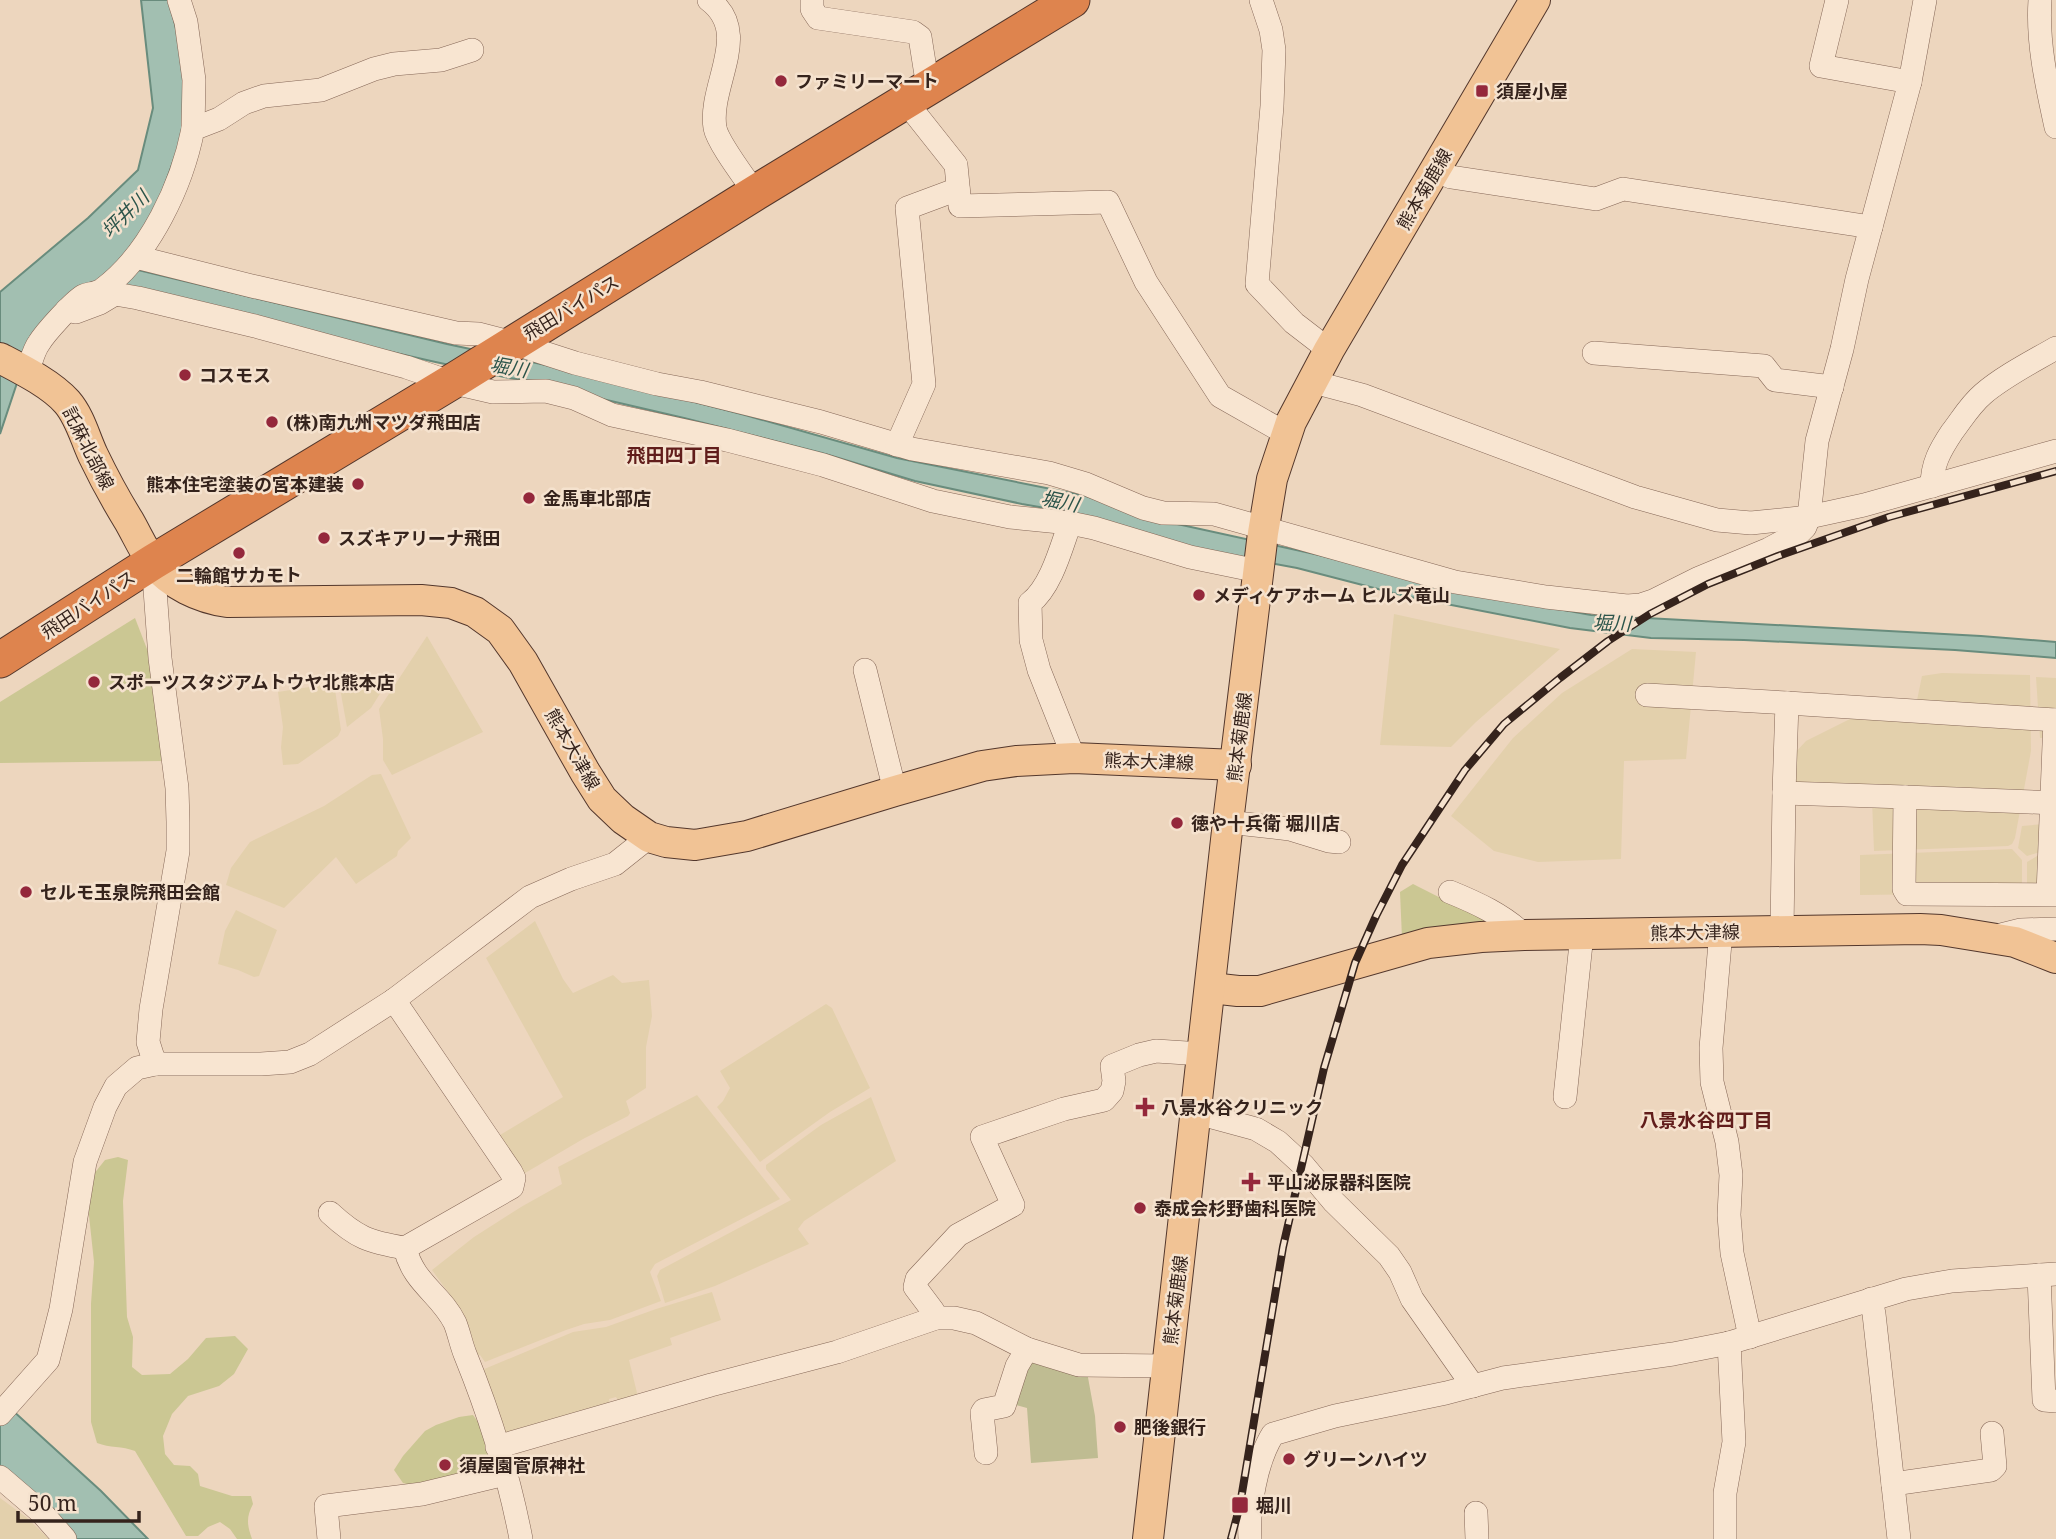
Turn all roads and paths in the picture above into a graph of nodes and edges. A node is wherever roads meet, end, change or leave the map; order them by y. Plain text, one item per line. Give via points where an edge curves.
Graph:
1 (179, 0) edge
2 (709, 0) edge
3 (812, 0) edge
4 (1072, 0) edge
5 (1261, 0) edge
6 (1535, 0) edge
7 (1837, 0) edge
8 (1926, 0) edge
9 (2040, 0) edge
10 (472, 50) dead end
11 (1910, 82) junction
12 (918, 95) junction
13 (2056, 127) edge
14 (193, 129) junction
15 (1434, 170) junction
16 (958, 189) junction
17 (755, 194) junction
18 (1871, 227) junction
19 (134, 260) junction
20 (67, 310) junction
21 (508, 346) junction
22 (2056, 348) edge
23 (1329, 350) junction
24 (1594, 353) dead end
25 (17, 367) edge
26 (454, 380) junction
27 (1313, 382) junction
28 (1832, 387) junction
29 (1287, 435) junction
30 (897, 445) junction
31 (2056, 451) edge
32 (1932, 486) junction
33 (1809, 517) junction
34 (1070, 523) junction
35 (1263, 530) junction
36 (153, 562) junction
37 (1258, 568) junction
38 (0, 660) edge
39 (865, 670) dead end
40 (1647, 695) dead end
41 (1787, 703) junction
42 (2056, 720) edge
43 (1074, 758) junction
44 (1236, 765) junction
45 (895, 790) junction
46 (1784, 793) junction
47 (1905, 797) junction
48 (2054, 802) edge
49 (1228, 821) junction
50 (649, 837) junction
51 (1339, 842) dead end
52 (1450, 892) dead end
53 (2052, 894) edge
54 (2056, 929) edge
55 (1782, 931) junction
56 (1721, 932) junction
57 (1582, 934) junction
58 (1524, 935) junction
59 (1990, 937) junction
60 (2056, 958) edge
61 (1211, 988) junction
62 (394, 1000) junction
63 (1202, 1054) junction
64 (155, 1064) junction
65 (1564, 1097) dead end
66 (1197, 1113) junction
67 (330, 1213) dead end
68 (405, 1248) junction
69 (2048, 1275) edge
70 (1871, 1299) junction
71 (936, 1318) junction
72 (1740, 1340) junction
73 (1027, 1349) junction
74 (1167, 1366) junction
75 (1473, 1386) junction
76 (2056, 1401) edge
77 (4, 1404) edge
78 (1992, 1433) dead end
79 (498, 1447) junction
80 (986, 1453) dead end
81 (505, 1474) junction
82 (0, 1477) edge
83 (1893, 1484) junction
84 (1476, 1513) dead end
85 (65, 1539) edge
86 (329, 1539) edge
87 (521, 1539) edge
88 (1148, 1539) edge
89 (1250, 1539) edge
90 (1477, 1539) edge
91 (1725, 1539) edge
92 (1899, 1539) edge

1 - 14 street via 194,80
2 - 17 street via 720,9 728,27 728,54 714,116 716,133
3 - 12 street via 818,18 913,32 920,37 926,75
4 - 12 highway, 飛田バイパス
5 - 23 street via 1274,50 1257,284 1294,323
6 - 15 main road, 熊本菊鹿線
7 - 11 street via 1821,66
8 - 11 street
9 - 13 street via 2044,69
10 - 14 street via 441,60 374,69 321,90 264,96
11 - 18 street
12 - 16 street via 956,165
12 - 17 highway, 飛田バイパス
14 - 19 street via 179,180
15 - 18 street via 1451,177 1596,199 1623,189
15 - 23 main road, 熊本菊鹿線
16 - 29 street via 960,206 1108,202 1146,282 1220,396
16 - 30 street via 906,208 924,383
17 - 21 highway, 飛田バイパス
18 - 28 street
19 - 20 street via 103,289 83,296
19 - 21 street via 456,333 479,334
20 - 25 street
20 - 26 street via 76,312 115,294 138,298
21 - 26 highway, 飛田バイパス
21 - 30 street via 767,408
22 - 32 street via 1983,393 1972,405 1938,453
23 - 27 main road, 熊本菊鹿線
24 - 28 street via 1764,366 1775,380
25 - 36 main road, 託麻北部線 via 67,402
26 - 34 street via 493,392 546,391 612,415 822,465 933,501 1010,517
26 - 36 highway, 飛田バイパス
27 - 29 main road, 熊本菊鹿線
27 - 33 street via 1363,395 1680,511 1751,523
28 - 33 street via 1817,441
29 - 35 main road, 熊本菊鹿線 via 1272,479
30 - 35 street via 1049,473 1163,513 1214,514
31 - 32 street
32 - 33 street
33 - 35 street via 1799,533 1769,549 1653,601 1627,606 1455,582
34 - 37 street via 1190,557
34 - 43 street via 1049,578 1030,603 1031,640 1039,670
35 - 37 main road, 熊本菊鹿線
36 - 38 highway, 飛田バイパス
36 - 50 main road, 熊本大津線 via 170,579 210,600 421,600 451,603 475,612 500,630 523,662 602,799
36 - 64 street via 178,822 178,851 151,1009 148,1042
37 - 44 main road, 熊本菊鹿線
39 - 45 street
40 - 41 street
41 - 42 street
41 - 46 street
42 - 48 street
43 - 44 main road, 熊本大津線
43 - 45 main road, 熊本大津線 via 982,766
44 - 49 main road, 熊本菊鹿線
45 - 50 main road, 熊本大津線 via 715,843 695,845
46 - 47 street
46 - 55 street
47 - 48 street
47 - 53 street via 1907,894
48 - 53 street
49 - 51 street via 1290,829
49 - 61 main road, 熊本菊鹿線
50 - 62 street via 615,864 530,897
52 - 58 street via 1510,922
54 - 59 street
55 - 56 main road, 熊本大津線
55 - 59 main road, 熊本大津線 via 1920,929
56 - 57 main road, 熊本大津線
56 - 72 street via 1712,1082 1731,1175 1729,1215
57 - 58 main road, 熊本大津線
57 - 65 street
58 - 61 main road, 熊本大津線 via 1428,943 1260,991
59 - 60 main road, 熊本大津線
61 - 63 main road, 熊本菊鹿線
62 - 64 street via 290,1062
62 - 68 street via 514,1178 512,1187
63 - 66 main road, 熊本菊鹿線
63 - 71 street via 1156,1051 1139,1055 1112,1066 1112,1091 1104,1100 982,1137 1013,1205 958,1235 916,1279 915,1287
64 - 77 street via 137,1068 116,1086 104,1107 85,1163 48,1360
66 - 74 main road, 熊本菊鹿線
66 - 75 street via 1255,1129 1278,1142 1303,1166 1389,1256 1412,1299
67 - 68 street via 362,1238
68 - 79 street via 417,1276 455,1323
69 - 70 street via 1952,1281
69 - 76 street via 2044,1401
70 - 72 street
70 - 83 street
71 - 73 street via 976,1323
71 - 79 street via 837,1352
72 - 75 street
72 - 91 street
73 - 74 street via 1079,1366
73 - 80 street via 1004,1406 982,1413
74 - 88 main road, 熊本菊鹿線
75 - 89 street via 1273,1434 1252,1499
78 - 83 street via 1995,1466 1991,1470
79 - 81 street
81 - 86 street via 422,1494 326,1506
81 - 87 street
82 - 85 street
83 - 92 street
84 - 90 street

